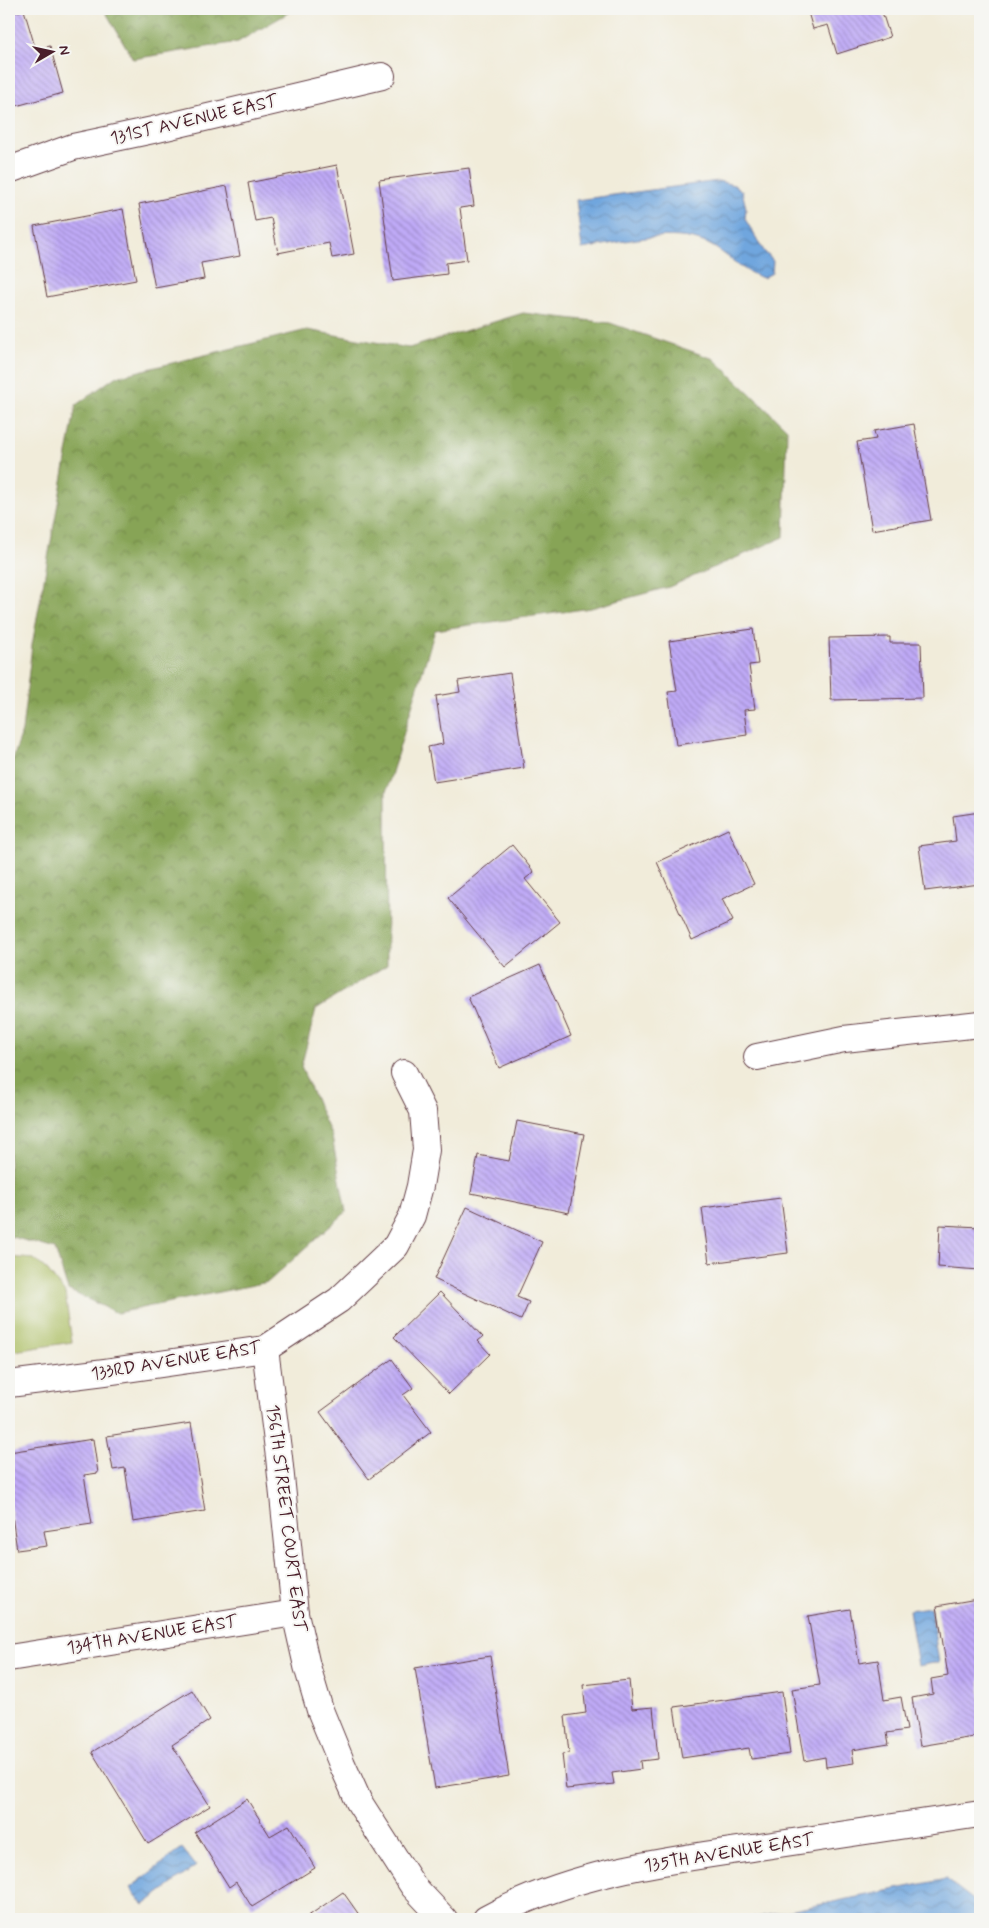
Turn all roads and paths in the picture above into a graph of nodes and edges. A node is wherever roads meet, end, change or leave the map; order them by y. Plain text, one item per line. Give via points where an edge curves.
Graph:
1 (382, 76) dead end
2 (9, 170) edge
3 (980, 1024) edge
4 (757, 1057) dead end
5 (404, 1073) dead end
6 (265, 1349) junction
7 (9, 1384) edge
8 (295, 1613) junction
9 (9, 1658) edge
10 (980, 1814) edge
11 (444, 1919) edge
12 (486, 1919) edge

1 - 2 street, 131ST AVENUE EAST via 73,147
3 - 4 street via 844,1039
5 - 6 street, 133RD AVENUE EAST via 423,1111 426,1150 412,1216 396,1246 339,1300
6 - 7 street, 133RD AVENUE EAST
6 - 8 street, 156TH STREET COURT EAST
8 - 9 street, 134TH AVENUE EAST
8 - 11 street, 156TH STREET COURT EAST via 320,1710 359,1802 413,1886
10 - 12 street, 135TH AVENUE EAST via 665,1861 581,1881 528,1898

